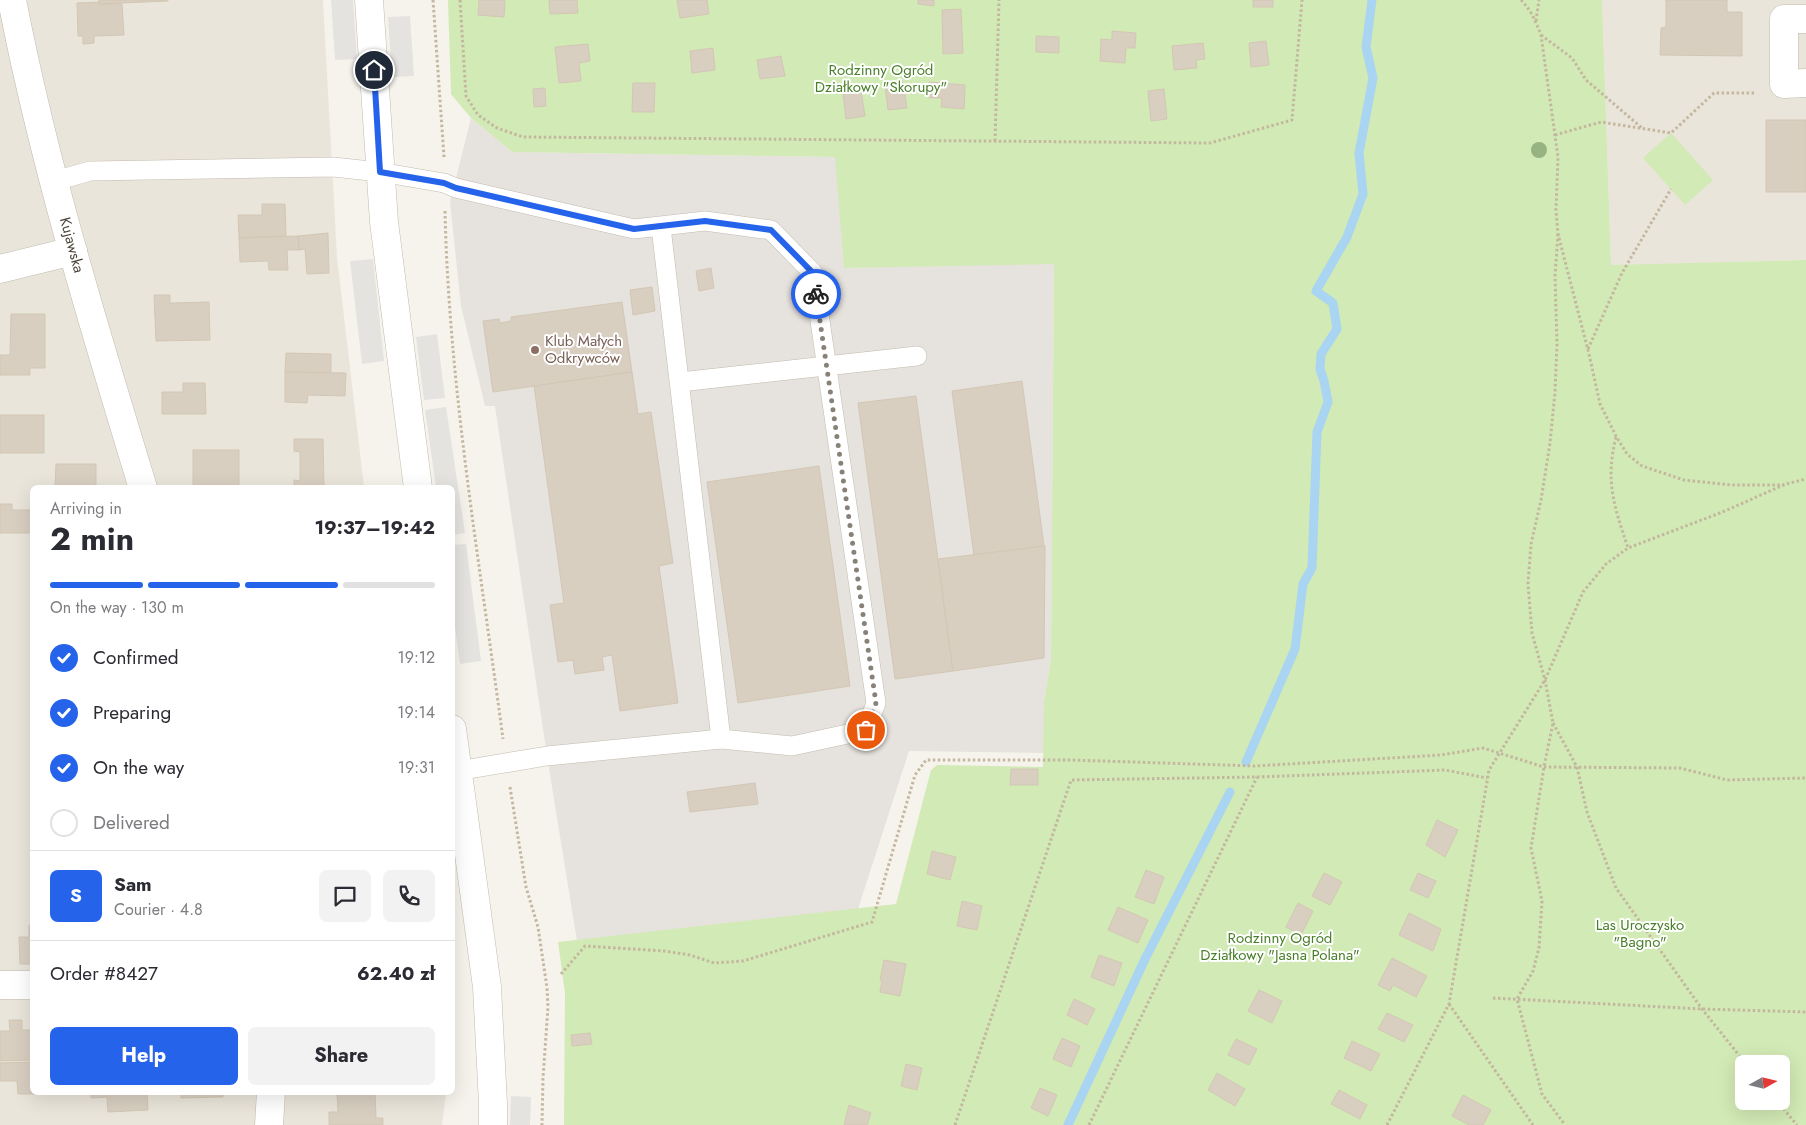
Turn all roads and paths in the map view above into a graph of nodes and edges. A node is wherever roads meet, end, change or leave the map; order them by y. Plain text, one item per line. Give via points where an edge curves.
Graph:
1 (12, 0) edge
2 (369, 0) edge
3 (433, 0) edge
4 (460, 0) edge
5 (999, 0) edge
6 (1302, 0) edge
7 (1521, 0) edge
8 (1539, 0) edge
9 (1806, 19) edge
10 (1536, 22) junction
11 (1541, 35) junction
12 (1795, 84) edge
13 (1643, 129) junction
14 (1555, 136) junction
15 (995, 141) junction
16 (380, 172) junction
17 (54, 181) junction
18 (444, 183) junction
19 (1671, 190) dead end
20 (661, 227) junction
21 (1558, 234) junction
22 (73, 251) junction
23 (0, 269) edge
24 (1588, 350) junction
25 (917, 356) dead end
26 (828, 367) junction
27 (680, 382) junction
28 (1616, 436) junction
29 (1806, 479) edge
30 (1786, 484) junction
31 (142, 485) edge
32 (418, 485) edge
33 (1628, 548) junction
34 (1546, 680) junction
35 (1553, 723) junction
36 (721, 739) junction
37 (1499, 753) junction
38 (455, 754) edge
39 (507, 762) junction
40 (1544, 767) junction
41 (1577, 767) junction
42 (457, 771) junction
43 (1257, 777) junction
44 (1487, 778) junction
45 (1806, 778) edge
46 (561, 974) dead end
47 (0, 985) edge
48 (30, 985) edge
49 (1493, 998) dead end
50 (1517, 999) junction
51 (1449, 1004) junction
52 (1702, 1009) junction
53 (1806, 1012) edge
54 (1739, 1055) edge
55 (271, 1095) edge
56 (1784, 1110) edge
57 (269, 1125) edge
58 (493, 1125) edge
59 (542, 1125) edge
60 (955, 1125) edge
61 (1090, 1125) edge
62 (1387, 1125) edge
63 (1533, 1125) edge
64 (1565, 1125) edge
65 (1796, 1125) edge

1 - 17 street, Kujawska
2 - 16 street
3 - 18 path
4 - 15 path via 466,96 478,115 497,128 523,137
5 - 15 path
6 - 15 path via 1292,120 1210,143
7 - 10 path
8 - 10 path
9 - 12 street via 1784,19
10 - 11 path
11 - 13 path via 1572,58 1586,80
11 - 14 path
12 - 13 path via 1776,93 1714,93 1671,133
13 - 14 path via 1601,122
14 - 21 path
16 - 17 lane via 334,167 90,171
16 - 18 lane
16 - 32 street
17 - 22 street, Kujawska
18 - 20 lane via 634,229
18 - 39 path via 457,397
19 - 24 path via 1622,273
20 - 26 lane via 705,221 771,230 813,273
20 - 27 lane
21 - 24 path
21 - 34 path via 1555,392 1550,443 1531,544 1528,584 1532,633
22 - 23 street
22 - 31 street, Kujawska
24 - 28 path via 1600,404
25 - 26 lane
26 - 27 lane
26 - 36 lane via 876,703 866,730 792,746
27 - 36 lane
28 - 30 path via 1627,454 1642,466 1684,480 1731,485
28 - 33 path via 1610,486
29 - 30 path
30 - 33 path
33 - 34 path via 1606,564 1583,592
34 - 35 path
34 - 37 path
35 - 40 path
35 - 41 path
36 - 39 lane
37 - 40 path
37 - 44 path
37 - 46 path via 1483,748 1441,756 1255,766 1071,760 926,760 915,775 872,922 743,961 714,963 664,951 585,946
38 - 42 street
39 - 42 lane
39 - 59 path via 526,887 538,927 546,977 548,1007
40 - 41 path
40 - 50 path via 1531,848 1542,901 1539,948 1533,970
41 - 45 path via 1680,768 1727,780
41 - 52 path via 1587,812 1616,888
42 - 58 street via 487,987
43 - 44 path via 1445,770
43 - 60 path via 1071,780
43 - 61 path
44 - 51 path
47 - 48 street
49 - 50 path
50 - 52 path
50 - 64 path via 1542,1094
51 - 62 path
51 - 63 path
52 - 53 path
52 - 54 path
55 - 57 street
56 - 65 path

